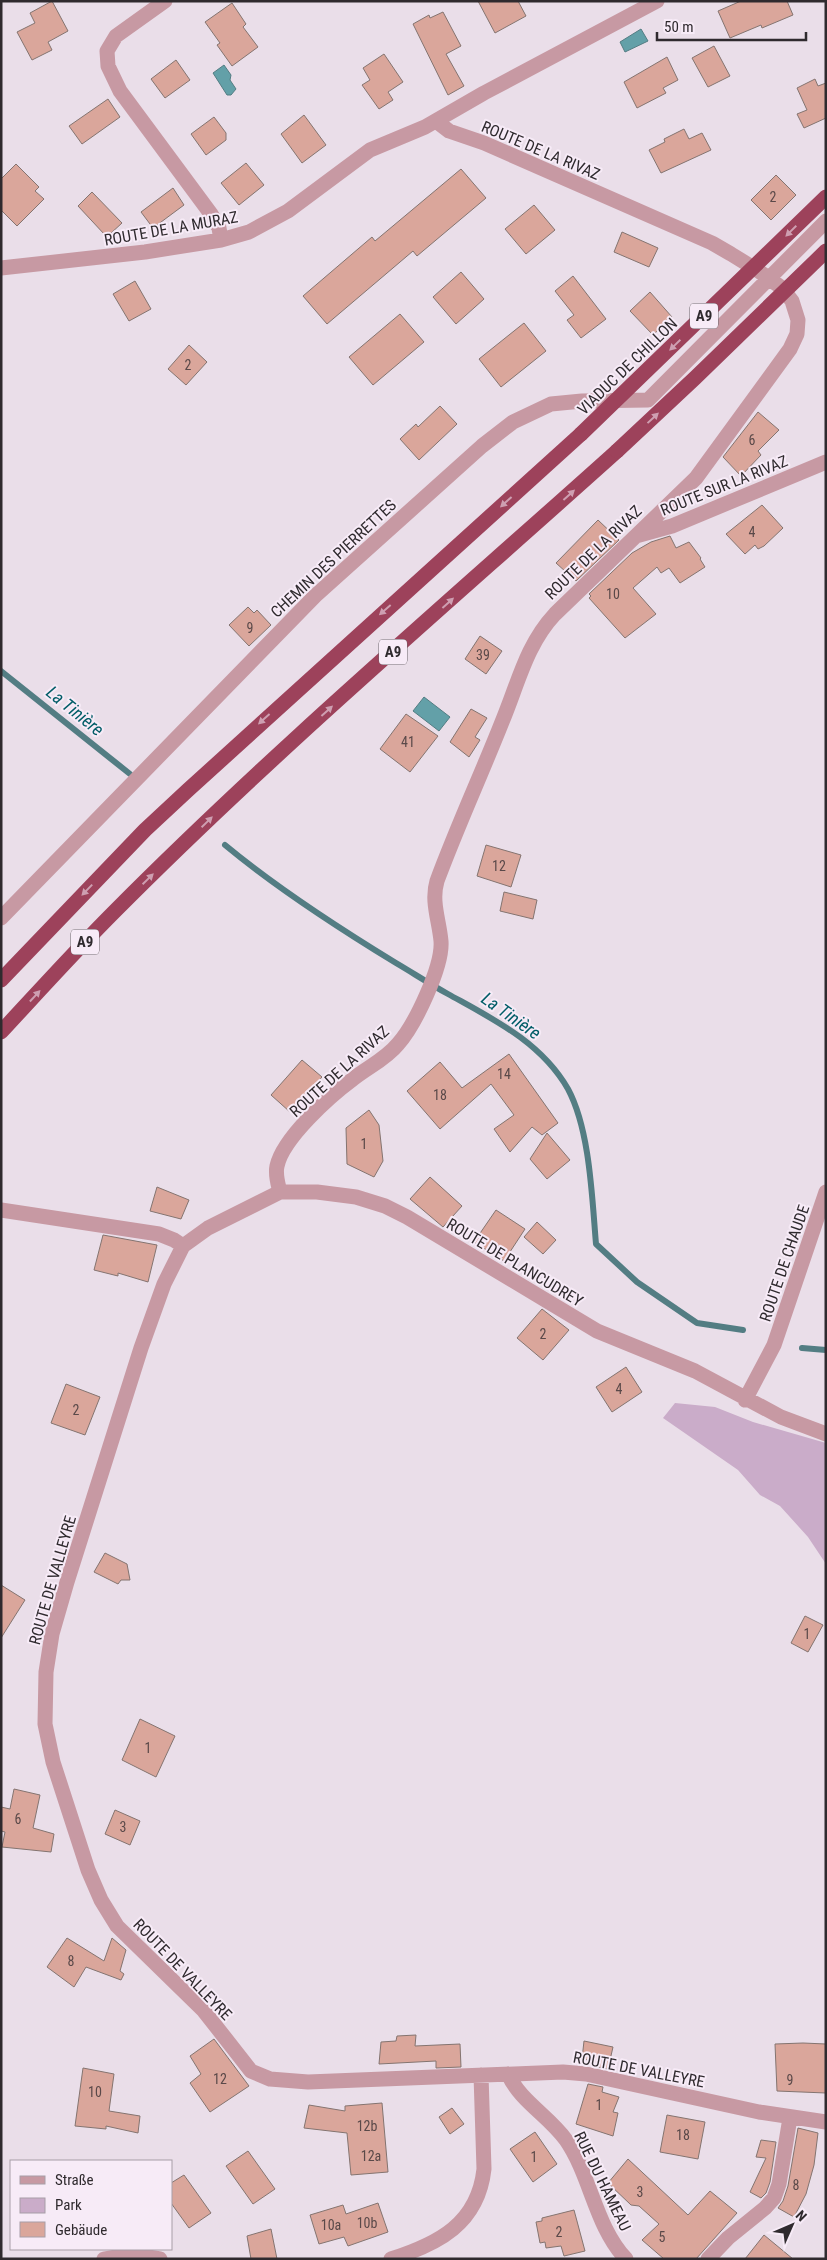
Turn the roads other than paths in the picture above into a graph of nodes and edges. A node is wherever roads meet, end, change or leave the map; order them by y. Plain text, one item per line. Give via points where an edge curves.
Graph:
1 (164, 1) edge
2 (654, 2) edge
3 (436, 121) junction
4 (826, 197) edge
5 (826, 221) edge
6 (221, 240) junction
7 (826, 251) edge
8 (1, 268) edge
9 (770, 278) junction
10 (826, 462) edge
11 (634, 536) junction
12 (1, 918) edge
13 (1, 980) edge
14 (1, 1032) edge
15 (280, 1192) junction
16 (826, 1192) edge
17 (1, 1210) edge
18 (183, 1246) junction
19 (745, 1400) junction
20 (826, 1434) edge
21 (508, 2074) junction
22 (481, 2076) junction
23 (790, 2118) junction
24 (826, 2122) edge
25 (104, 2259) edge
26 (160, 2259) edge
27 (391, 2259) edge
28 (626, 2259) edge
29 (708, 2259) edge

1 - 6 street via 116,36 108,48 108,66 120,91 216,222
2 - 3 street, ROUTE DE LA MURAZ
3 - 6 street, ROUTE DE LA MURAZ via 370,150 269,223
3 - 9 street, ROUTE DE LA RIVAZ via 449,131 484,143 712,243
4 -> 13 highway, VIADUC DE CHILLON / A9, bridge via 581,434 181,796
5 - 9 street, CHEMIN DES PIERRETTES
6 - 8 street, ROUTE DE LA MURAZ via 102,258
14 -> 7 highway, A9, bridge via 115,911 204,824 617,451
9 - 11 street, ROUTE DE LA RIVAZ via 782,288 795,308 799,326 795,340 771,378 696,478
9 - 12 street, CHEMIN DES PIERRETTES via 648,400 551,404 514,422 482,446 302,609
10 - 11 street, ROUTE SUR LA RIVAZ via 672,526
11 - 15 street, ROUTE DE LA RIVAZ via 539,633 524,663 435,889 440,961 425,996 408,1031 388,1055 337,1092 284,1150 277,1167
15 - 18 street, ROUTE DE PLANCUDREY via 208,1228
15 - 19 street, ROUTE DE PLANCUDREY via 338,1195 385,1206 407,1216 597,1331 695,1371
16 - 19 street, ROUTE DE CHAUDE via 774,1344
17 - 18 street via 153,1233
18 - 22 street, ROUTE DE VALLEYRE via 164,1284 140,1348 66,1582 48,1655 44,1707 50,1751 88,1870 117,1926 204,2011 256,2075 308,2082
19 - 20 street, ROUTE DE PLANCUDREY
21 - 22 street, ROUTE DE VALLEYRE
21 - 23 street, ROUTE DE VALLEYRE via 586,2074
21 - 28 street, RUE DU HAMEAU via 517,2090 566,2141 612,2239
22 - 27 street via 484,2169 475,2199 459,2225 446,2236
23 - 24 street, ROUTE DE VALLEYRE
23 - 29 street via 774,2198
25 - 26 street via 132,2254

